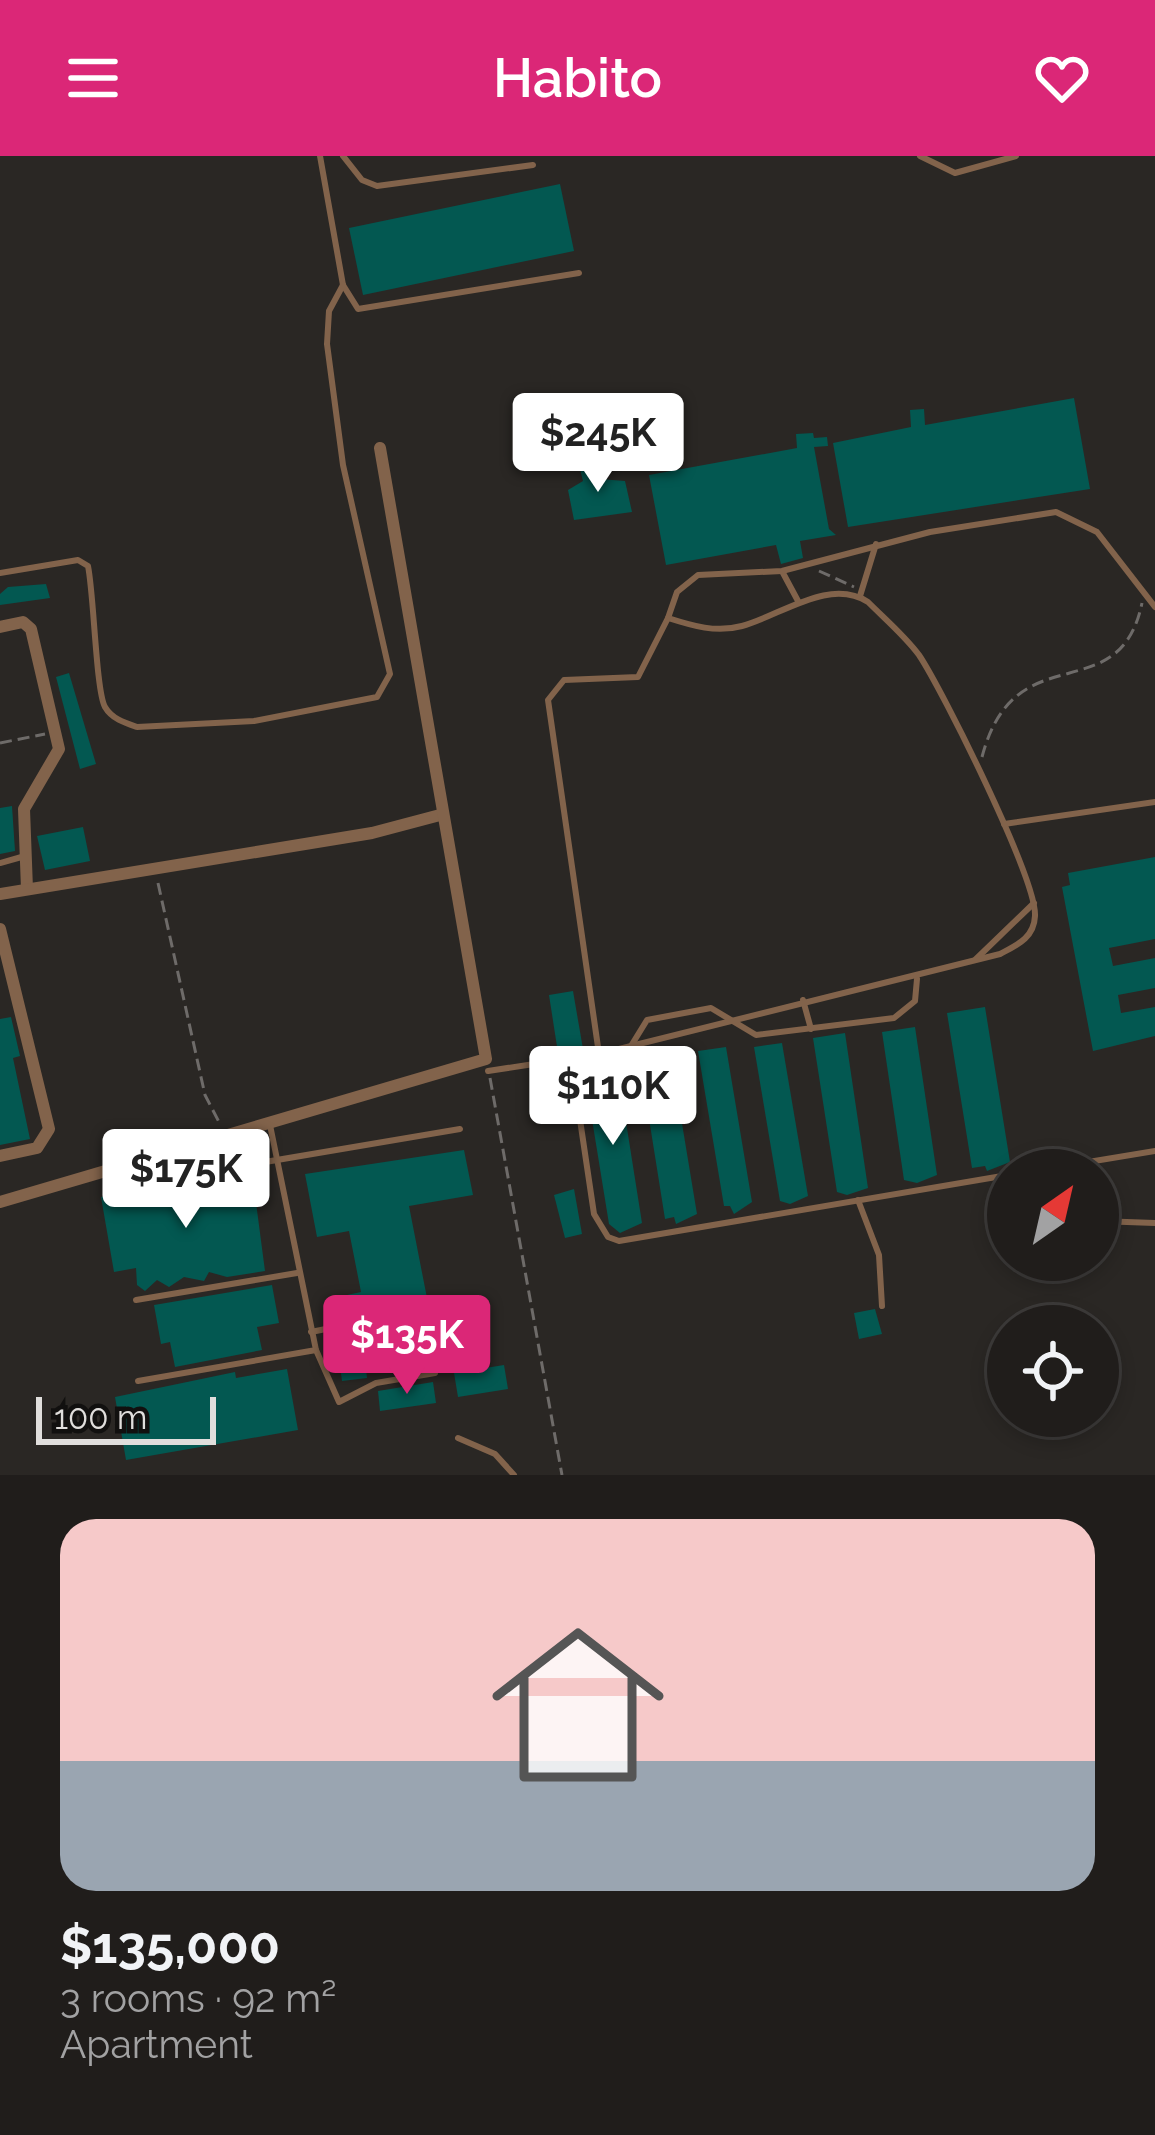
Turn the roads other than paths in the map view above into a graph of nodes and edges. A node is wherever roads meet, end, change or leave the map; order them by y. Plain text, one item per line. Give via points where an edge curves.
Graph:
1 (320, 156) edge
2 (343, 156) edge
3 (920, 156) edge
4 (1016, 156) edge
5 (533, 165) dead end
6 (579, 273) dead end
7 (343, 285) junction
8 (380, 448) dead end
9 (876, 544) junction
10 (782, 571) junction
11 (0, 573) edge
12 (860, 593) junction
13 (798, 601) junction
14 (1155, 607) edge
15 (668, 618) junction
16 (0, 627) edge
17 (1155, 802) edge
18 (440, 815) junction
19 (1004, 824) junction
20 (25, 856) junction
21 (0, 862) edge
22 (78, 882) junction
23 (27, 889) junction
24 (0, 897) edge
25 (1034, 903) junction
26 (0, 929) edge
27 (973, 962) junction
28 (917, 979) junction
29 (803, 1000) junction
30 (732, 1022) junction
31 (811, 1029) junction
32 (631, 1046) junction
33 (599, 1054) junction
34 (571, 1059) junction
35 (488, 1071) road end
36 (269, 1121) junction
37 (460, 1129) dead end
38 (1155, 1150) edge
39 (0, 1156) edge
40 (275, 1156) junction
41 (1119, 1156) edge
42 (987, 1178) edge
43 (117, 1187) dead end
44 (857, 1200) junction
45 (0, 1202) edge
46 (1119, 1222) edge
47 (1155, 1222) edge
48 (297, 1273) junction
49 (136, 1300) dead end
50 (882, 1306) dead end
51 (365, 1321) dead end
52 (311, 1332) junction
53 (316, 1350) junction
54 (435, 1373) dead end
55 (138, 1381) dead end
56 (458, 1438) dead end
57 (514, 1475) edge

1 - 7 lane
2 - 5 lane via 377,185
3 - 4 lane via 955,173
6 - 7 lane via 374,309 352,305
7 - 11 lane via 328,311 327,344 343,465 390,674 377,697 254,721 137,727 122,722 100,694 88,566 78,560
8 - 18 street
9 - 10 lane
9 - 12 lane
9 - 14 lane via 1068,514 1097,532
10 - 13 lane
10 - 15 lane via 698,575 682,585
12 - 13 lane
12 - 19 lane via 918,653
13 - 15 lane via 740,626 706,629
15 - 33 lane via 638,676 564,680 548,700
16 - 20 street via 23,622 32,629 56,732 57,756 25,802
17 - 19 lane
18 - 22 street
18 - 36 street via 486,1058
19 - 25 lane
20 - 21 lane
20 - 23 street
22 - 23 street
22 - 24 street
23 - 24 street
25 - 27 lane
25 - 27 lane via 1024,941
26 - 39 street via 49,1130 37,1148
27 - 28 lane
28 - 29 lane
28 - 31 lane via 903,1015
29 - 30 lane
29 - 31 lane
30 - 31 lane via 756,1035
30 - 32 lane
30 - 32 lane via 711,1008 657,1018 640,1025
32 - 33 lane
33 - 34 lane
34 - 35 lane
34 - 44 lane via 594,1214 608,1237 799,1215
36 - 40 lane
36 - 45 street
37 - 40 lane
38 - 41 lane
40 - 43 lane
40 - 48 lane
42 - 44 lane
44 - 50 lane via 879,1255
46 - 47 lane
48 - 49 lane
48 - 52 lane
51 - 52 lane
52 - 53 lane
53 - 54 lane via 339,1402 376,1384
53 - 55 lane
56 - 57 lane via 495,1454

